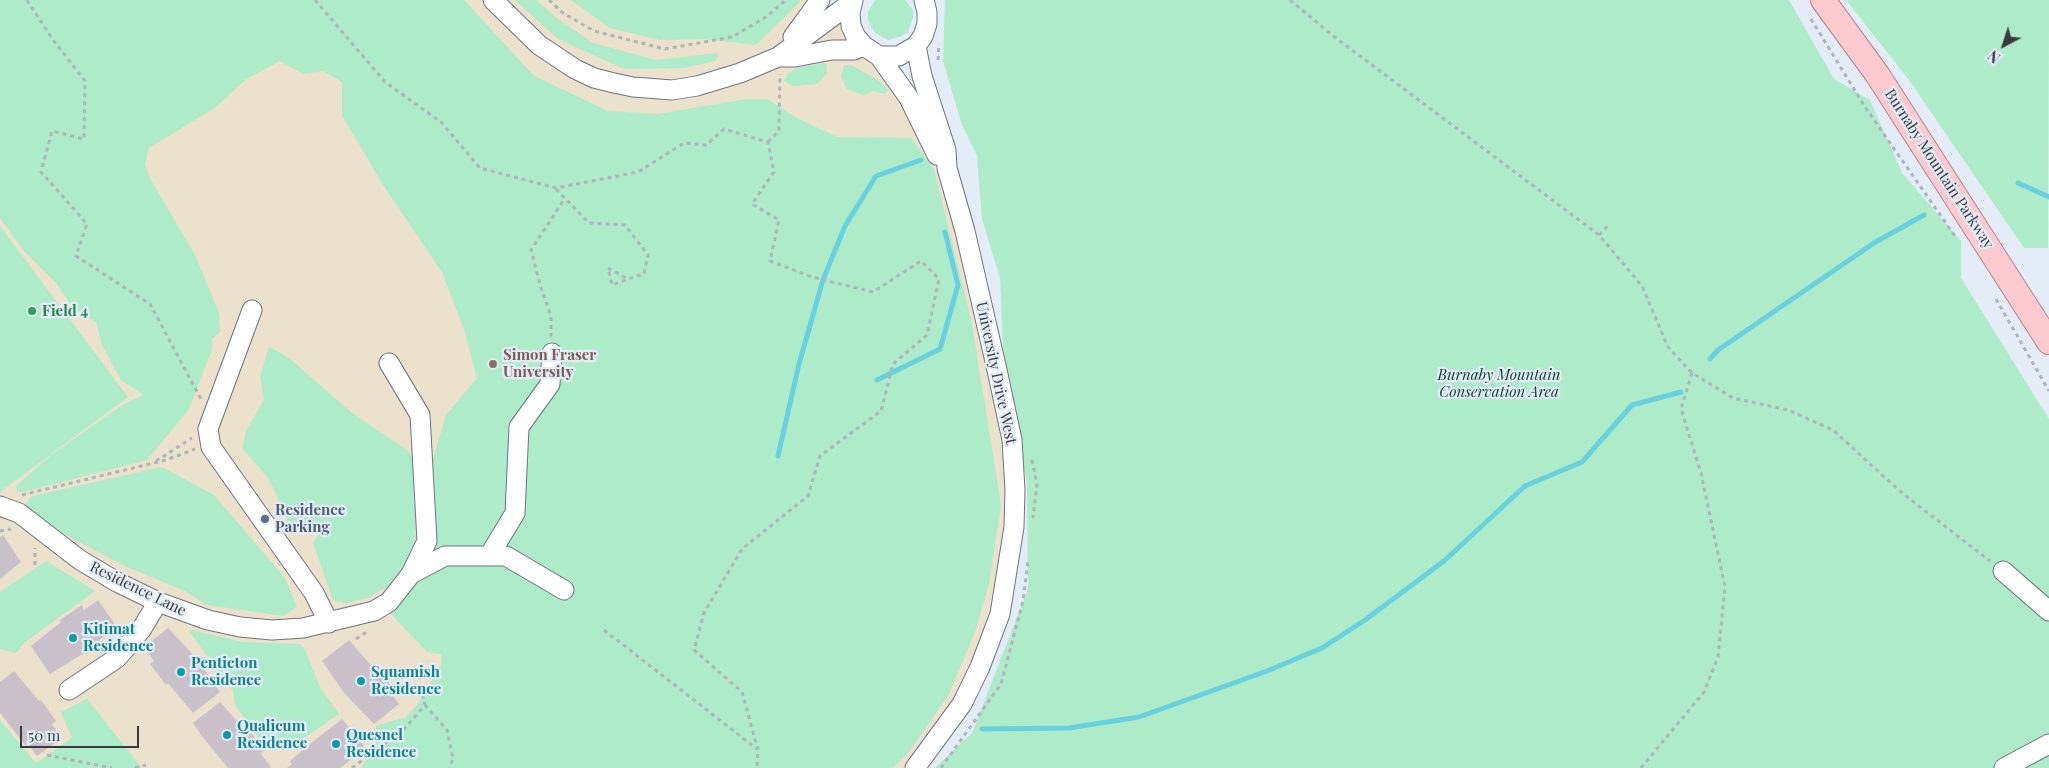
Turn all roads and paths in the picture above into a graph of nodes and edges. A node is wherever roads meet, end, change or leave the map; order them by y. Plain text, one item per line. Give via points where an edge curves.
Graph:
1 (27, 0) edge
2 (316, 0) edge
3 (492, 0) edge
4 (549, 0) edge
5 (786, 0) edge
6 (820, 0) edge
7 (924, 0) edge
8 (1290, 0) edge
9 (853, 1) edge
10 (1816, 7) edge
11 (916, 46) junction
12 (871, 51) junction
13 (779, 65) junction
14 (768, 142) junction
15 (947, 168) junction
16 (556, 188) junction
17 (565, 198) junction
18 (1610, 224) dead end
19 (1599, 235) junction
20 (1959, 240) dead end
21 (628, 279) junction
22 (1995, 297) dead end
23 (252, 310) dead end
24 (2049, 342) edge
25 (552, 353) joint
26 (389, 363) dead end
27 (1692, 373) junction
28 (2049, 391) edge
29 (204, 406) dead end
30 (191, 440) dead end
31 (193, 450) dead end
32 (156, 462) junction
33 (8, 515) edge
34 (0, 531) edge
35 (35, 548) dead end
36 (489, 556) junction
37 (35, 565) dead end
38 (2003, 571) joint
39 (411, 574) junction
40 (564, 590) dead end
41 (158, 602) junction
42 (2049, 611) edge
43 (329, 623) junction
44 (604, 630) dead end
45 (420, 684) dead end
46 (69, 690) dead end
47 (424, 705) junction
48 (2049, 744) edge
49 (758, 750) junction
50 (47, 755) dead end
51 (146, 764) dead end
52 (112, 768) edge
53 (136, 768) edge
54 (352, 768) edge
55 (450, 768) edge
56 (757, 768) edge
57 (915, 768) edge
58 (1641, 768) edge
59 (2004, 768) edge

1 - 29 path via 85,80 84,139 52,131 41,172 87,224 76,256 150,304
2 - 16 path via 385,82 441,122 480,168
3 - 13 street via 556,58 594,78 624,86 672,90
4 - 5 path via 563,13 594,30 665,49 732,38
6 - 13 street
7 - 11 street via 927,24
8 - 19 path
9 - 12 street, University Drive West via 851,26 856,37
9 - 13 street
10 - 20 path via 1865,107
10 - 24 main road, Burnaby Mountain Parkway via 1887,90
11 - 12 street via 899,56
11 - 15 street, University Drive West via 922,76 946,150
12 - 13 street via 832,50 795,57
12 - 15 street, University Drive West via 909,98 935,152
13 - 14 path via 779,130
14 - 16 path via 724,129 706,145 684,143 638,172
14 - 49 path via 774,172 752,204 779,220 770,261 812,277 873,292 921,261 939,279 927,335 893,364 881,411 820,456 808,496 742,549 704,613 694,650 742,692
15 - 57 street, University Drive West via 966,231 1012,440 1014,527 1000,614 980,667 962,704
16 - 17 path
17 - 21 path via 589,223 625,225 648,255 644,274
17 - 25 path via 531,250 551,316
18 - 19 path
19 - 27 path via 1642,286 1668,347
21 - 21 path via 612,284 608,268 615,272
22 - 28 path
23 - 43 street via 208,429 211,447 314,593
25 - 36 street via 550,384 518,427 515,513
26 - 39 street, Residence Lane via 420,416 427,540
27 - 38 path via 1733,398 1788,410 1833,430 1902,493
27 - 58 path via 1681,409 1701,472 1725,587 1718,658 1704,692
30 - 32 path via 164,454
31 - 32 path
32 - 33 path via 21,496
33 - 34 path
33 - 41 street, Residence Lane via 116,582
35 - 37 path
36 - 39 street via 445,556
36 - 40 street via 506,556
38 - 42 street
39 - 43 street, Residence Lane via 389,602 374,611
41 - 43 street, Residence Lane via 240,627 295,629
41 - 46 street via 141,630 117,658
44 - 49 path
45 - 47 path
47 - 54 path via 405,728
47 - 55 path via 447,730 453,758
48 - 59 street
49 - 56 path
50 - 52 path
51 - 53 path

